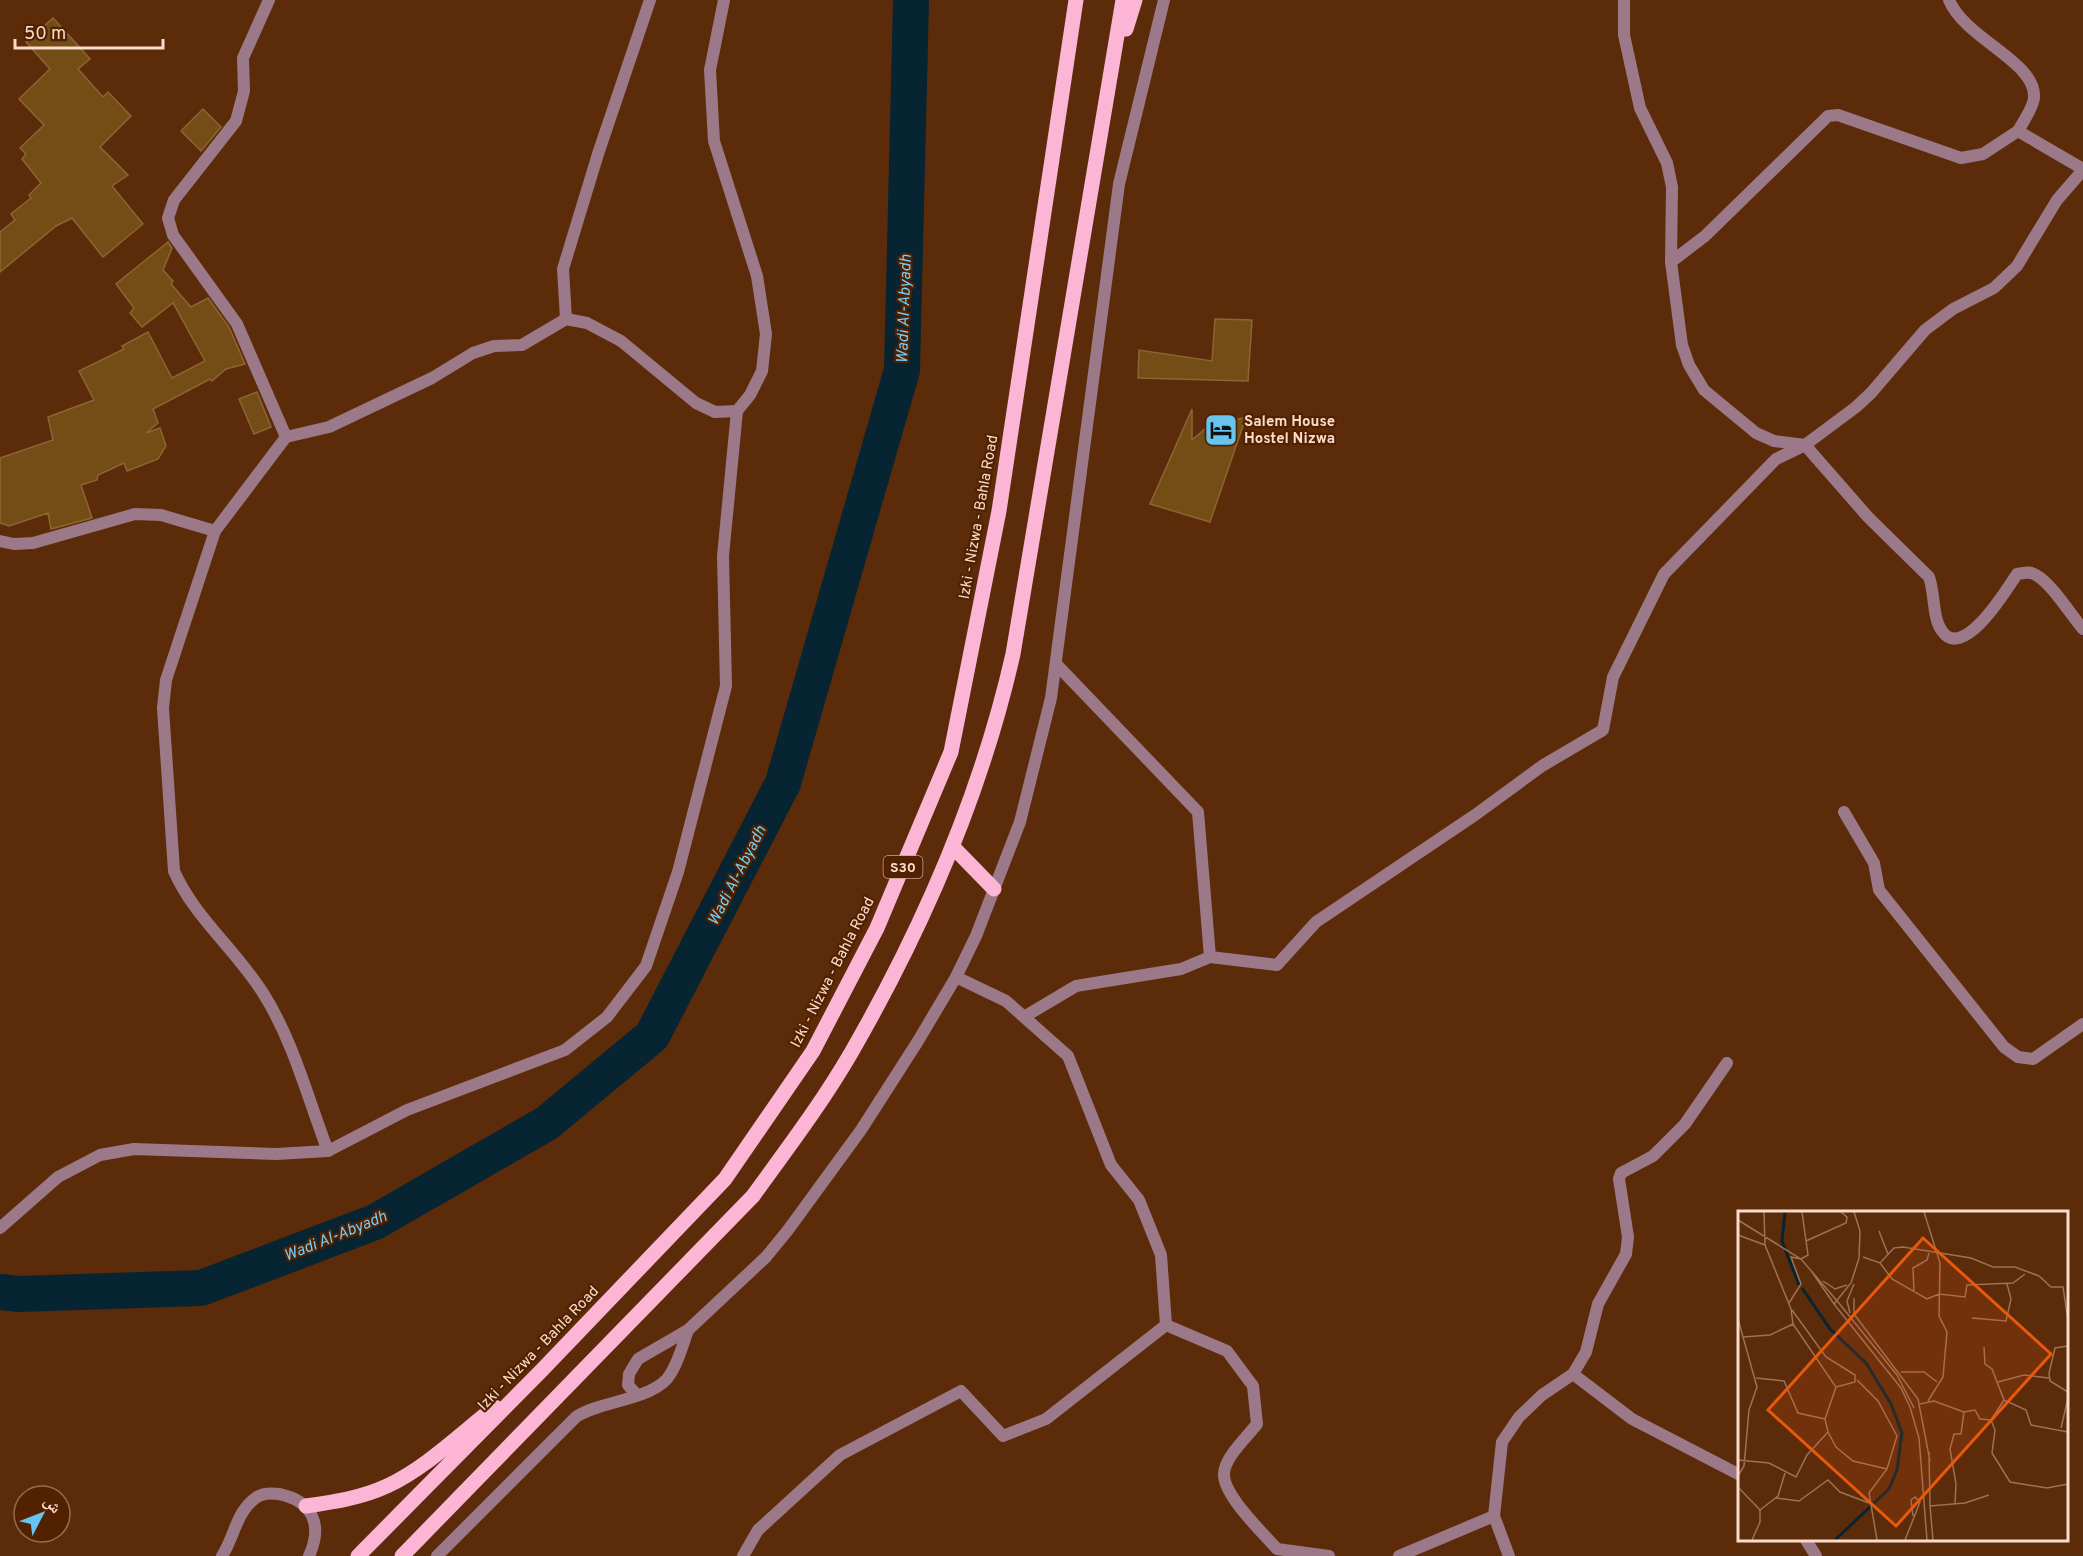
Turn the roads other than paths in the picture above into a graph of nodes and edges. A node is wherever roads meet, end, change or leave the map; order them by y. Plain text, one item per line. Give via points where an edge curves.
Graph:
1 (269, 0) edge
2 (650, 0) edge
3 (724, 0) edge
4 (1076, 0) edge
5 (1123, 0) edge
6 (1135, 0) edge
7 (1164, 0) edge
8 (1624, 0) edge
9 (1949, 0) edge
10 (1111, 81) junction
11 (2018, 131) junction
12 (2083, 170) edge
13 (1671, 262) junction
14 (566, 319) junction
15 (737, 411) junction
16 (286, 437) junction
17 (1805, 445) junction
18 (215, 531) junction
19 (0, 541) edge
20 (2083, 629) edge
21 (1057, 665) junction
22 (1844, 812) dead end
23 (953, 847) junction
24 (994, 890) junction
25 (1210, 957) junction
26 (956, 977) junction
27 (1024, 1017) junction
28 (2083, 1024) edge
29 (1727, 1063) dead end
30 (328, 1151) junction
31 (0, 1228) edge
32 (1166, 1325) junction
33 (688, 1330) junction
34 (542, 1370) junction
35 (1573, 1374) junction
36 (636, 1394) junction
37 (1738, 1474) edge
38 (306, 1506) junction
39 (1494, 1516) junction
40 (1807, 1541) edge
41 (1276, 1553) edge
42 (222, 1556) edge
43 (309, 1556) edge
44 (358, 1556) edge
45 (402, 1556) edge
46 (437, 1556) edge
47 (743, 1556) edge
48 (1329, 1556) edge
49 (1399, 1556) edge
50 (1509, 1556) edge
51 (1816, 1556) edge

1 - 16 street via 243,58 244,91 236,121 174,200 168,218 173,235 237,324
2 - 14 street via 563,269
3 - 15 street via 710,70 714,141 757,276 766,334 762,372
4 - 34 main road, Izki - Nizwa - Bahla Road / S30 via 999,511 951,752 877,928 813,1051 772,1114 725,1179
5 - 10 main road, S30
6 - 10 main road
7 - 21 street via 1119,184
8 - 13 street via 1624,35 1640,108 1667,163 1672,187
9 - 11 street via 1970,30 2019,66 2033,84 2034,100
10 - 23 main road, S30 via 1013,654 999,715
11 - 12 street
11 - 13 street via 1983,154 1961,158 1838,115 1828,116 1705,236
12 - 17 street via 2057,200 2018,266 1994,288 1953,309 1925,330 1871,393
13 - 17 street via 1682,345 1704,390 1756,433 1774,441
14 - 15 street via 587,322 621,341 696,403 715,412
14 - 16 street via 522,345 494,346 472,353 432,378 329,427
15 - 30 street via 723,556 726,686 678,872 646,966 608,1017 565,1050 407,1110
16 - 18 street
17 - 20 street via 1868,517 1929,577 1938,623 1950,638 1961,638 1977,627 2017,574 2028,572 2046,584
17 - 25 street via 1776,459 1664,574 1613,677 1603,730 1542,766 1316,922 1277,965
18 - 19 street via 161,515 135,514 33,543
18 - 30 street via 166,680 163,708 174,870 183,892 276,1014
21 - 24 street via 1020,822
21 - 25 street via 1198,812
22 - 28 street via 1874,863 1879,890 2004,1047 2018,1057 2033,1059
23 - 24 main road
23 - 45 main road, S30 via 925,912 850,1053 753,1196
24 - 26 street
25 - 27 street via 1181,969 1076,986
26 - 27 street via 1006,1001
26 - 33 street via 861,1130 788,1230 766,1257
27 - 32 street via 1068,1056 1112,1165 1140,1200 1161,1255
29 - 35 street via 1685,1124 1653,1156 1621,1173 1628,1237 1626,1254 1598,1304 1586,1352
30 - 31 street via 276,1154 134,1149 100,1155 58,1177
32 - 41 street via 1227,1351 1253,1386 1257,1424 1228,1461 1223,1474 1229,1493
32 - 47 street via 1046,1419 1003,1436 961,1391 840,1455 758,1530
33 - 36 street via 671,1374 653,1390
33 - 36 street via 638,1359 629,1374 628,1385
34 - 38 main road via 388,1486
34 - 44 main road, Izki - Nizwa - Bahla Road / S30
35 - 37 street via 1632,1419
35 - 39 street via 1519,1417 1502,1442
36 - 46 street via 588,1409 576,1417
38 - 42 street via 292,1497 259,1495 238,1519
38 - 43 street via 315,1524 316,1540
39 - 49 street
39 - 50 street
40 - 51 street
41 - 48 street

